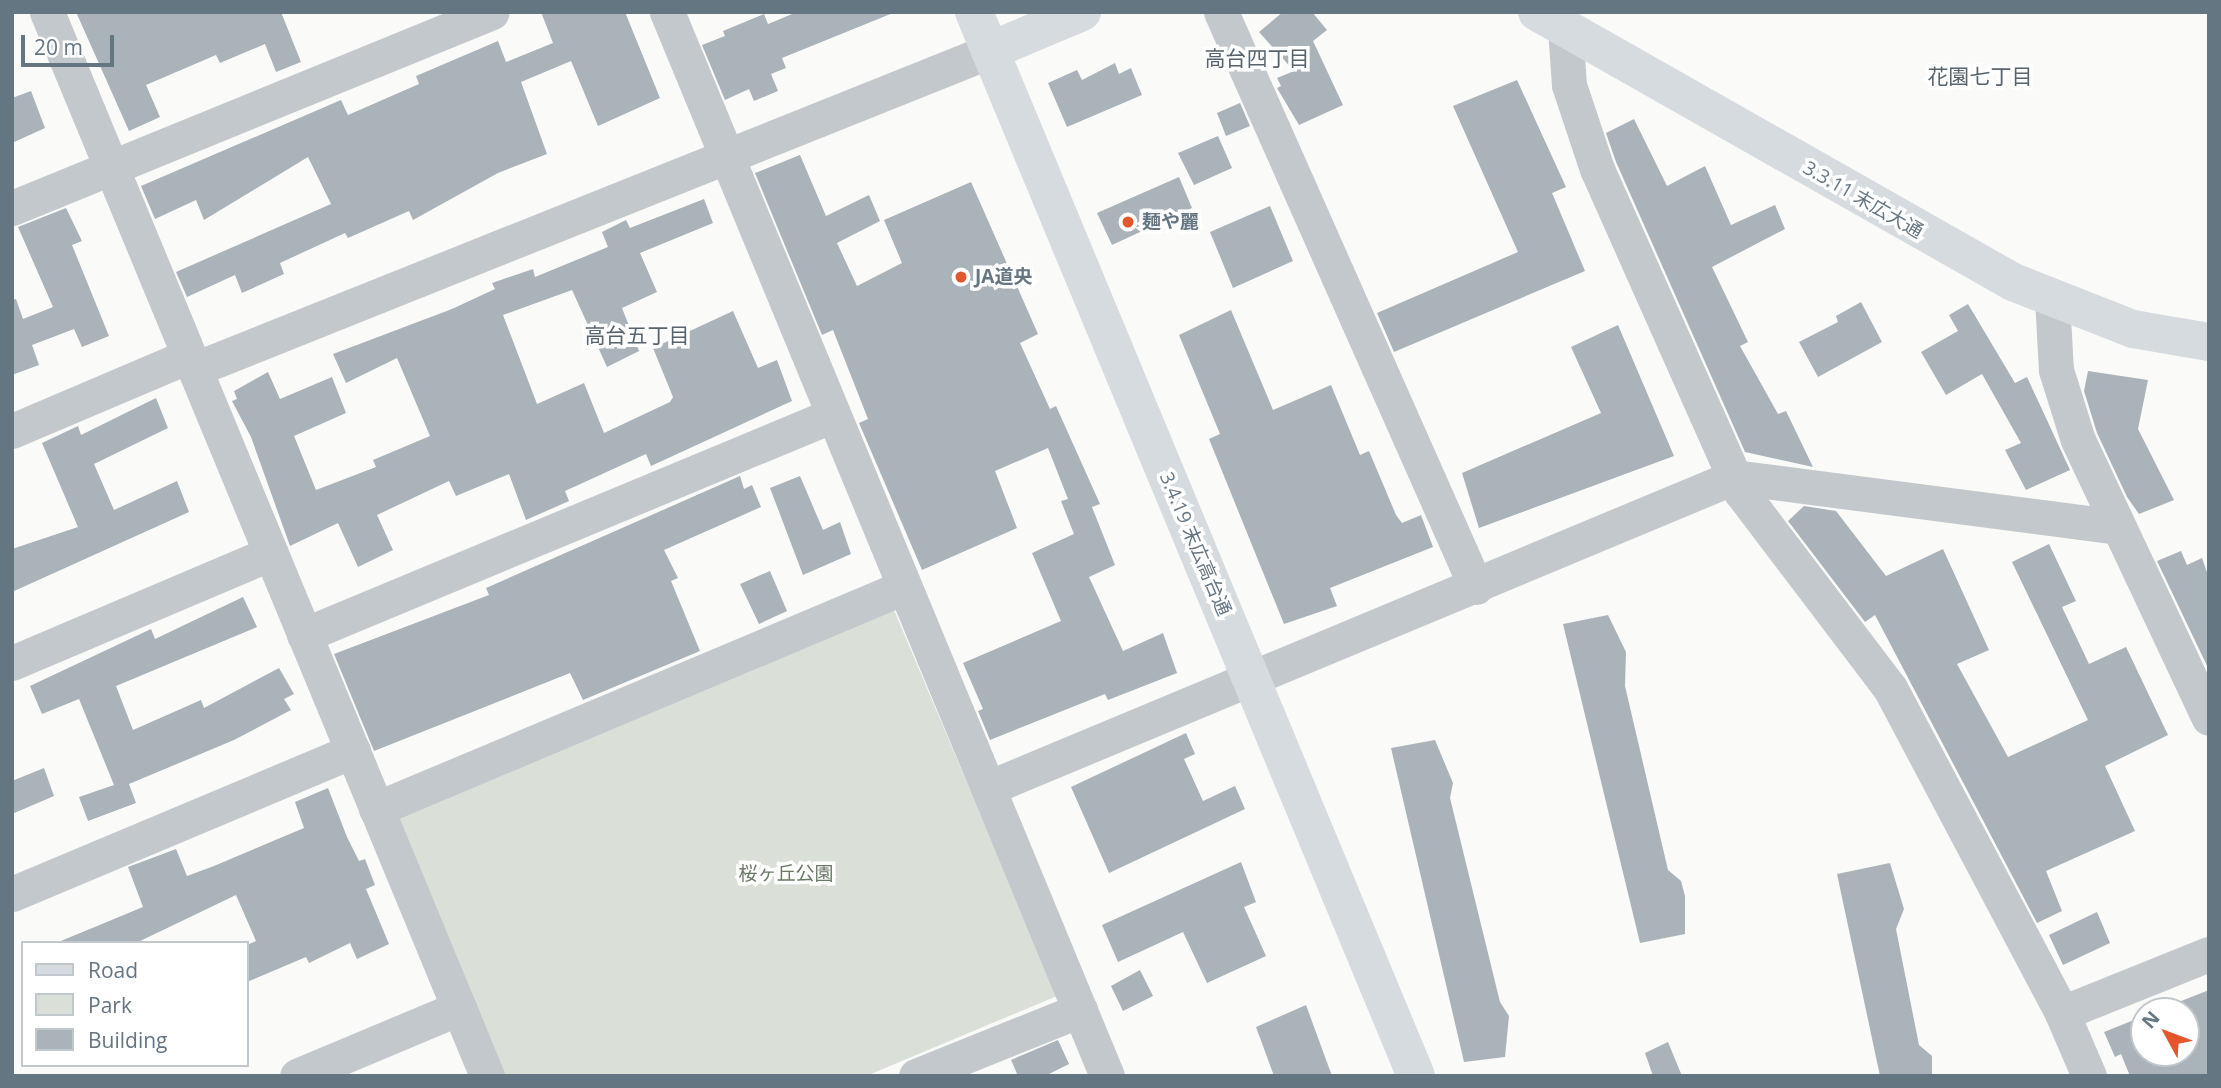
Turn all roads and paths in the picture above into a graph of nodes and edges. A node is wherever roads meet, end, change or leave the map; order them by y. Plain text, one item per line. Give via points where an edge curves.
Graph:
1 (47, 12) edge
2 (492, 12) edge
3 (667, 12) edge
4 (974, 12) edge
5 (1082, 12) edge
6 (1221, 12) edge
7 (1551, 20) edge
8 (990, 51) junction
9 (726, 155) junction
10 (111, 168) junction
11 (12, 208) edge
12 (2052, 299) junction
13 (2209, 342) edge
14 (192, 362) junction
15 (833, 415) junction
16 (12, 430) edge
17 (1734, 477) junction
18 (2118, 527) junction
19 (271, 553) junction
20 (904, 587) junction
21 (1476, 587) junction
22 (304, 635) junction
23 (12, 663) edge
24 (1253, 681) junction
25 (2209, 719) edge
26 (353, 751) junction
27 (988, 789) junction
28 (376, 809) junction
29 (12, 894) edge
30 (2209, 954) edge
31 (459, 1008) junction
32 (1080, 1010) junction
33 (2062, 1013) junction
34 (297, 1076) edge
35 (487, 1076) edge
36 (916, 1076) edge
37 (1107, 1076) edge
38 (1416, 1076) edge
39 (2089, 1076) edge

1 - 10 street
2 - 10 street
3 - 9 street
4 - 8 street, 3.4.19 末広高台通
5 - 8 street
6 - 21 street
7 - 12 street, 3.3.11 末広大通 via 1947,248
7 - 17 street via 1597,170
8 - 9 street
8 - 24 street, 3.4.19 末広高台通
9 - 14 street
9 - 15 street
10 - 11 street
10 - 14 street
12 - 13 street, 3.3.11 末広大通 via 2133,329
12 - 18 street via 2056,370 2078,440
14 - 16 street
14 - 19 street
15 - 20 street
15 - 22 street
17 - 18 street
17 - 21 street
17 - 33 street via 1890,688
18 - 25 street
19 - 22 street
19 - 23 street
20 - 27 street
20 - 28 street
21 - 24 street
22 - 26 street
24 - 27 street
24 - 38 street, 3.4.19 末広高台通
26 - 28 street
26 - 29 street
27 - 32 street
28 - 31 street
30 - 33 street
31 - 34 street
31 - 35 street
32 - 36 street
32 - 37 street
33 - 39 street

